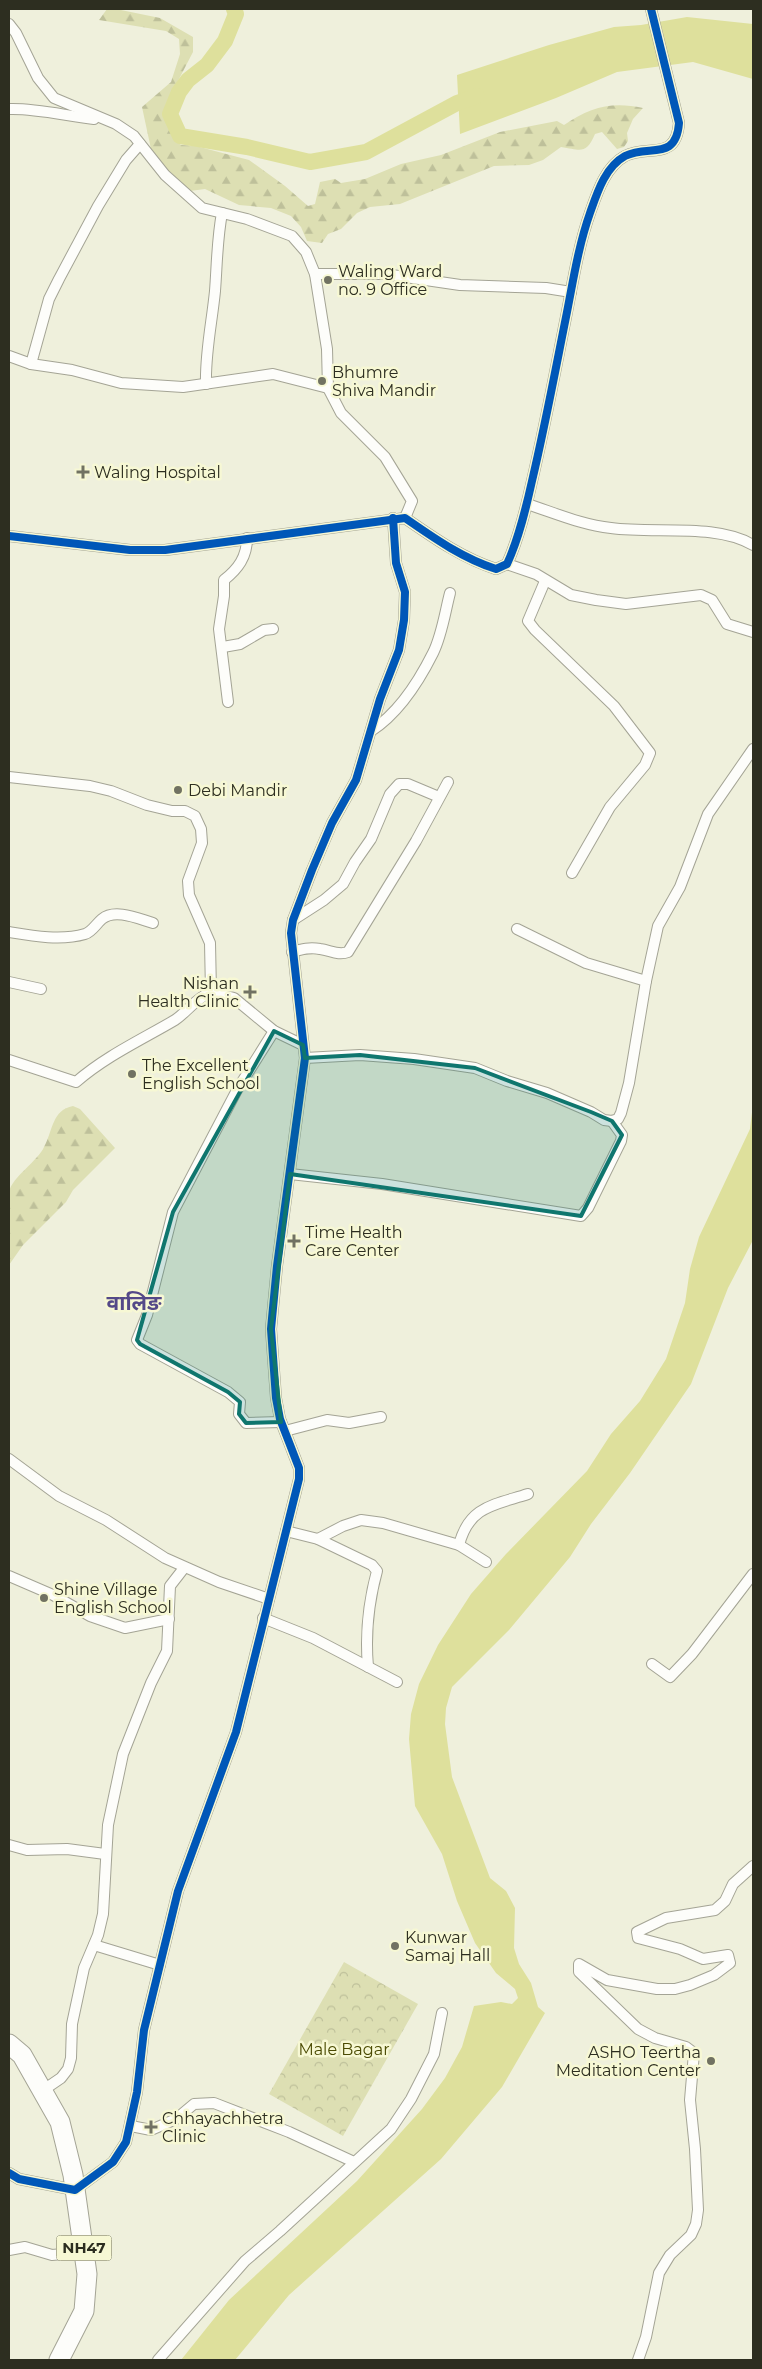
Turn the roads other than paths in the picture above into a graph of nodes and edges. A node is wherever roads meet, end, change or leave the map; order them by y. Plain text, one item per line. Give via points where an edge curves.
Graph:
1 (651, 9) edge
2 (9, 24) edge
3 (9, 110) edge
4 (103, 119) junction
5 (140, 144) junction
6 (222, 213) junction
7 (315, 274) junction
8 (571, 292) junction
9 (9, 356) edge
10 (31, 364) junction
11 (206, 384) junction
12 (328, 388) junction
13 (527, 504) junction
14 (393, 518) junction
15 (406, 518) junction
16 (9, 536) edge
17 (247, 538) junction
18 (753, 545) edge
19 (507, 564) junction
20 (545, 581) junction
21 (450, 593) dead end
22 (273, 629) dead end
23 (753, 632) edge
24 (223, 647) junction
25 (228, 702) dead end
26 (371, 731) junction
27 (753, 749) edge
28 (9, 777) edge
29 (448, 782) dead end
30 (439, 797) junction
31 (572, 873) dead end
32 (293, 920) junction
33 (153, 923) dead end
34 (518, 929) dead end
35 (9, 932) edge
36 (292, 952) junction
37 (646, 981) junction
38 (9, 982) edge
39 (42, 989) dead end
40 (212, 992) junction
41 (274, 1031) junction
42 (303, 1045) junction
43 (305, 1058) junction
44 (9, 1060) edge
45 (612, 1121) junction
46 (290, 1174) junction
47 (381, 1416) dead end
48 (283, 1427) junction
49 (9, 1459) edge
50 (528, 1494) dead end
51 (286, 1531) junction
52 (318, 1539) junction
53 (459, 1545) junction
54 (486, 1562) dead end
55 (184, 1568) junction
56 (753, 1574) edge
57 (9, 1576) edge
58 (269, 1599) junction
59 (263, 1618) junction
60 (169, 1619) junction
61 (652, 1664) dead end
62 (368, 1667) junction
63 (397, 1682) dead end
64 (9, 1845) edge
65 (105, 1854) junction
66 (753, 1866) edge
67 (94, 1945) junction
68 (160, 1965) junction
69 (442, 2013) dead end
70 (9, 2044) edge
71 (42, 2091) junction
72 (131, 2126) junction
73 (354, 2162) junction
74 (12, 2176) edge
75 (76, 2190) junction
76 (9, 2250) edge
77 (84, 2252) junction
78 (59, 2360) edge
79 (158, 2360) edge
80 (638, 2360) edge

1 - 8 street via 679,123 678,133 667,148 625,156 602,181 580,243
2 - 4 street via 38,78 54,98
3 - 4 street via 27,108
4 - 5 street via 134,136
5 - 6 street via 165,175 202,208
5 - 10 street via 126,160 98,206 49,299
6 - 7 street via 292,236 306,252
6 - 11 street
7 - 8 street via 385,274 460,285
7 - 12 street via 327,349
8 - 13 street
9 - 10 street
10 - 11 street via 72,370 122,383 183,387
11 - 12 street via 273,374
12 - 15 street via 341,413 384,457 412,501
13 - 18 street via 589,525 630,531 708,531
13 - 19 street
14 - 15 street
14 - 17 street
14 - 26 street via 396,563 405,592 404,620 398,650
15 - 19 street via 462,555 496,569
16 - 17 street via 130,550 164,550
17 - 24 street via 244,558 224,580 219,629
19 - 20 street via 536,574
20 - 23 street via 571,595 626,604 700,595 712,600 727,624
20 - 31 street via 528,621 614,706 650,753 645,765 610,807
21 - 26 street via 434,652 401,706
22 - 24 street via 264,630 240,644
24 - 25 street
26 - 32 street via 356,780 332,823
27 - 37 street via 708,814 680,887 658,926
28 - 40 street via 90,786 146,805 185,811 195,816 201,829 202,843 188,881 189,895 210,943
29 - 30 street
30 - 32 street via 408,784 400,784 390,794 371,839 343,884
30 - 36 street via 348,952 340,954 307,948
32 - 36 street via 290,933
33 - 35 street via 115,914 106,916 81,935 41,937
34 - 37 street via 586,963
36 - 42 street
37 - 45 street via 629,1083 621,1113
38 - 39 street
40 - 41 street via 234,998
40 - 44 street via 199,997 176,1019 109,1057 76,1082
41 - 42 street
41 - 48 street via 232,1099 173,1212 147,1315 137,1340 228,1392 240,1402 238,1414 246,1423
42 - 43 street
43 - 45 street via 360,1055 476,1068
43 - 46 street
45 - 46 street via 622,1135 622,1141 581,1216 382,1184
46 - 48 street via 271,1329 276,1398
47 - 48 street via 349,1423 327,1420
48 - 51 street via 300,1473
49 - 55 street via 59,1496 106,1520
50 - 53 street via 473,1515 463,1530
51 - 52 street
51 - 58 street
52 - 53 street via 361,1520
52 - 62 street via 372,1565 377,1571 366,1631
53 - 54 street
55 - 58 street
55 - 60 street via 170,1586
56 - 61 street via 692,1654 670,1677
57 - 60 street via 90,1616 125,1628
58 - 59 street
59 - 62 street via 313,1638
59 - 68 street via 236,1732 178,1891
60 - 65 street via 167,1651 123,1754
62 - 63 street
64 - 65 street via 27,1850 67,1849
65 - 67 street via 103,1914
66 - 80 street via 733,1884 725,1901 715,1910 666,1918 637,1932 638,1938 703,1959 728,1955 730,1963 714,1974 675,1989 657,1989 607,1980 579,1964 579,1972 638,2029 694,2053 690,2100 698,2210 696,2224 692,2235 670,2255 659,2273
67 - 68 street
67 - 71 street via 84,1968 72,2024 68,2069
68 - 72 street via 144,2030
69 - 73 street via 434,2054 411,2099 391,2129
70 - 71 highway, NH47 via 22,2055
71 - 75 highway, NH47 via 60,2122
72 - 73 street via 151,2130 176,2119 194,2104 214,2103
72 - 75 street via 123,2149 113,2162
73 - 79 street via 246,2260
74 - 75 street
75 - 77 highway, NH47
76 - 77 street via 25,2248 52,2255
77 - 78 highway, NH47 via 87,2274 84,2311

